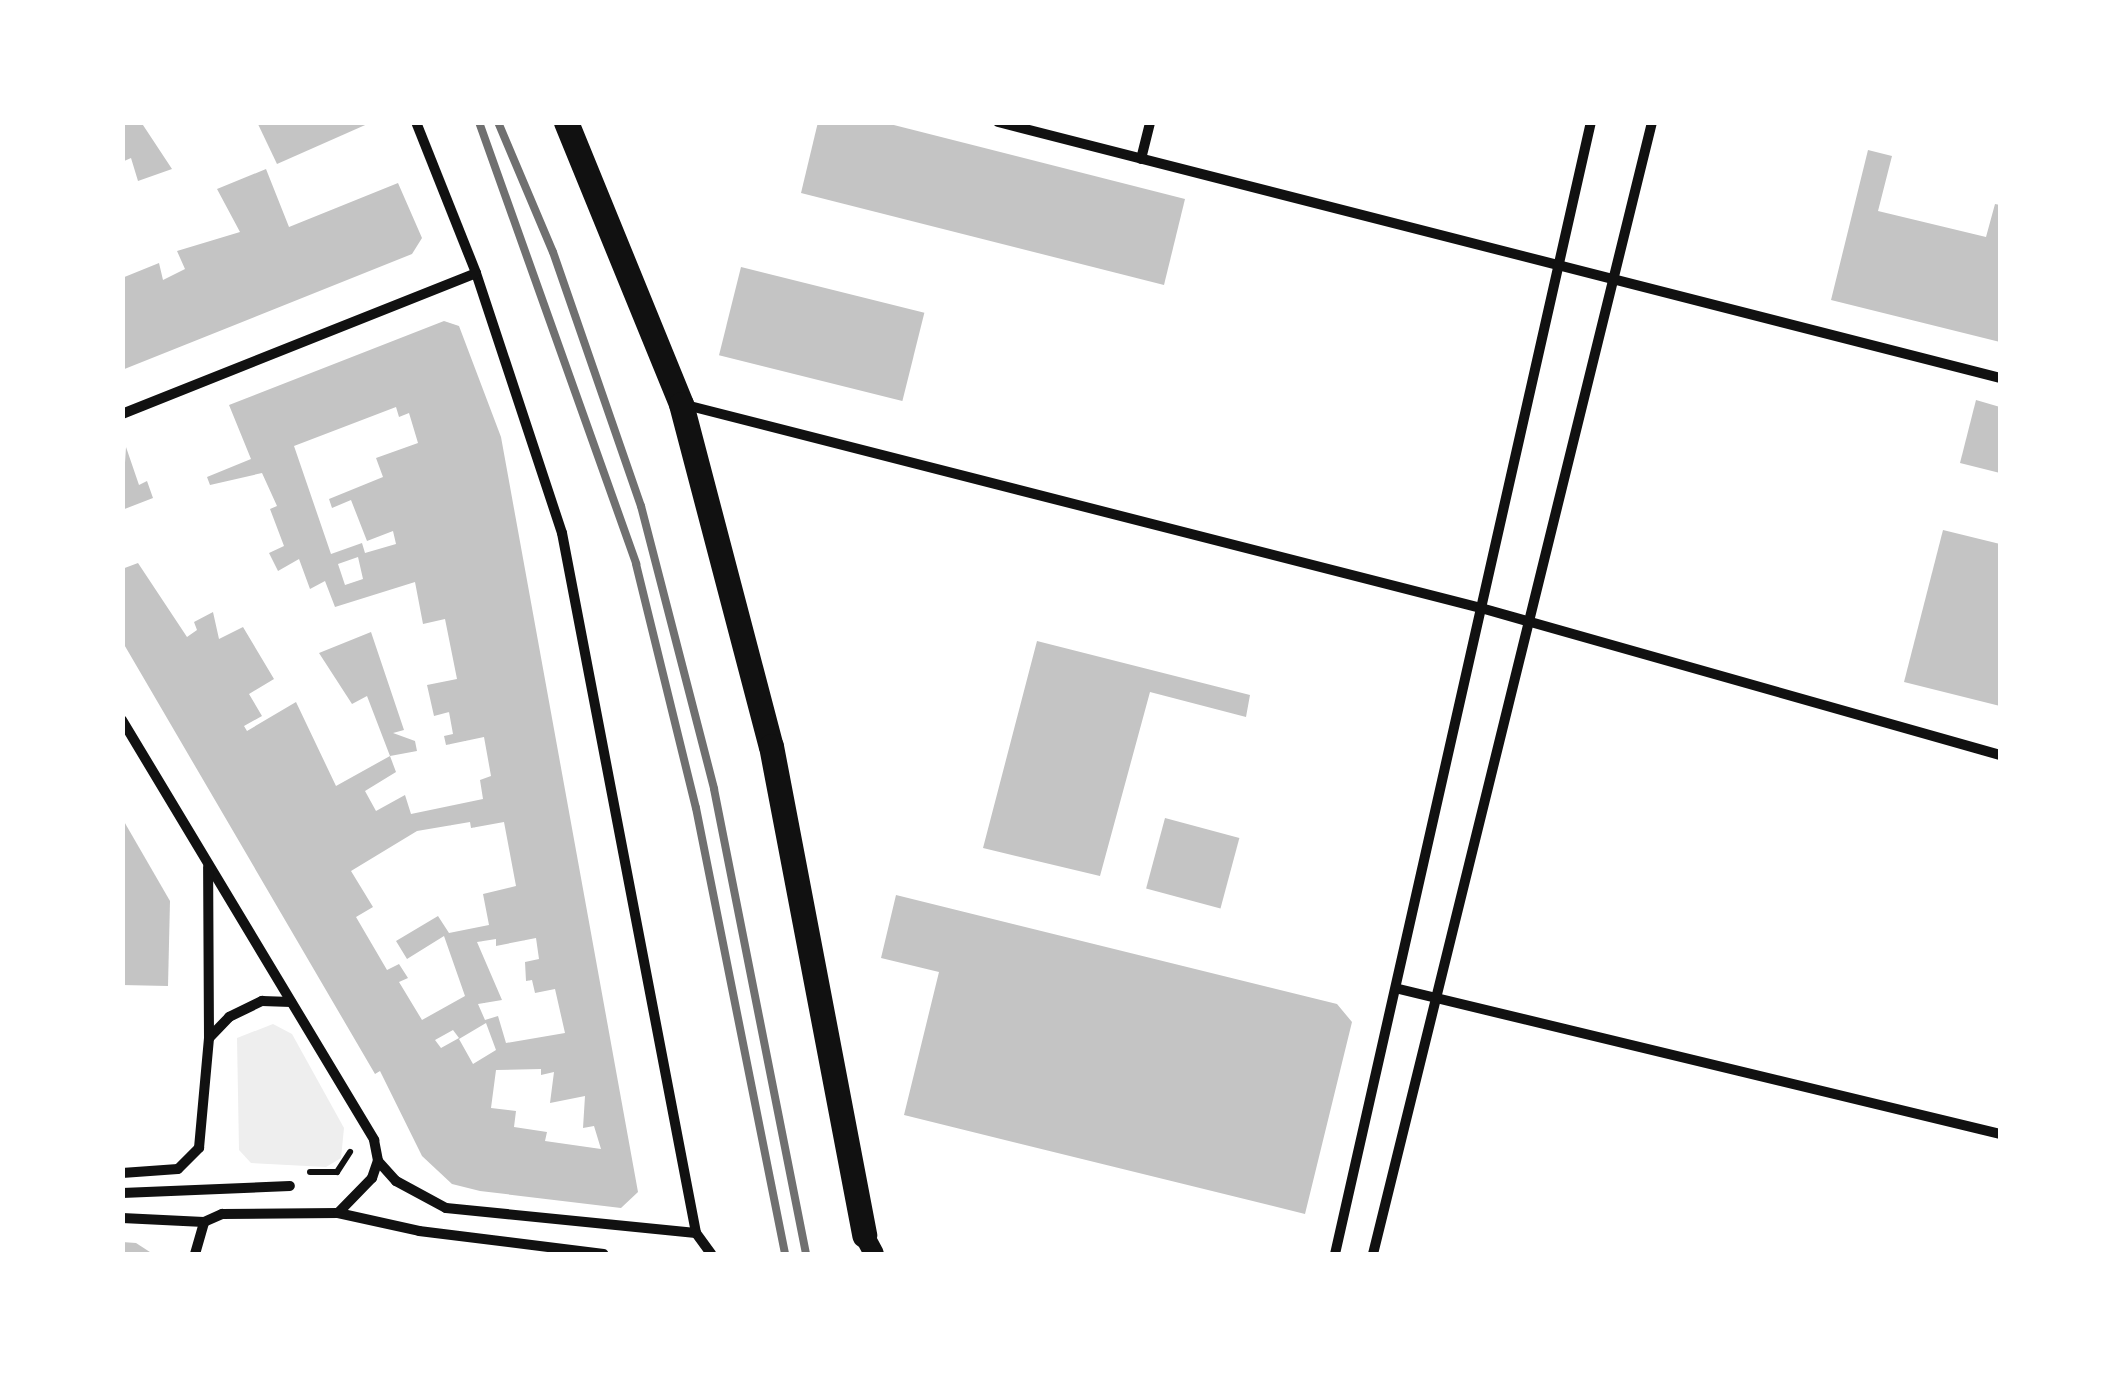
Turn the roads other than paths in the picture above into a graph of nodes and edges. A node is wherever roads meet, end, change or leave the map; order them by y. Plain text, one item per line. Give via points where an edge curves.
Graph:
1 (416, 122) edge
2 (566, 122) edge
3 (998, 122) edge
4 (1150, 122) edge
5 (1591, 122) edge
6 (1652, 122) edge
7 (1141, 159) junction
8 (1558, 266) junction
9 (476, 273) junction
10 (1616, 280) junction
11 (2000, 378) edge
12 (681, 404) junction
13 (122, 414) edge
14 (1481, 608) junction
15 (1530, 622) junction
16 (122, 720) edge
17 (2000, 755) edge
18 (208, 866) junction
19 (1399, 989) junction
20 (1438, 997) junction
21 (291, 1002) junction
22 (209, 1038) junction
23 (2000, 1134) edge
24 (378, 1161) junction
25 (122, 1173) edge
26 (290, 1186) dead end
27 (122, 1193) edge
28 (338, 1213) junction
29 (122, 1218) edge
30 (204, 1222) junction
31 (696, 1233) junction
32 (869, 1245) edge
33 (195, 1254) edge
34 (604, 1254) edge
35 (712, 1254) edge
36 (1335, 1254) edge
37 (1373, 1254) edge

1 - 9 street
2 - 12 main road
3 - 7 street
4 - 7 street
5 - 8 street
6 - 10 street
7 - 8 street
8 - 10 street
8 - 14 street
9 - 13 street
9 - 31 street via 562,533
10 - 11 street
10 - 15 street
12 - 14 street
12 - 32 main road via 771,746
14 - 15 street
14 - 19 street
15 - 17 street
15 - 20 street
16 - 18 street
18 - 21 street
18 - 22 street
19 - 20 street
19 - 36 street
20 - 23 street
20 - 37 street
21 - 22 street via 262,1001 229,1017
21 - 24 street via 374,1140
22 - 25 street via 193,1160 178,1169
24 - 28 street via 372,1178
24 - 31 street via 396,1181 446,1208
26 - 27 street
28 - 30 street via 222,1214
28 - 34 street via 419,1232
29 - 30 street
30 - 33 street
31 - 35 street

